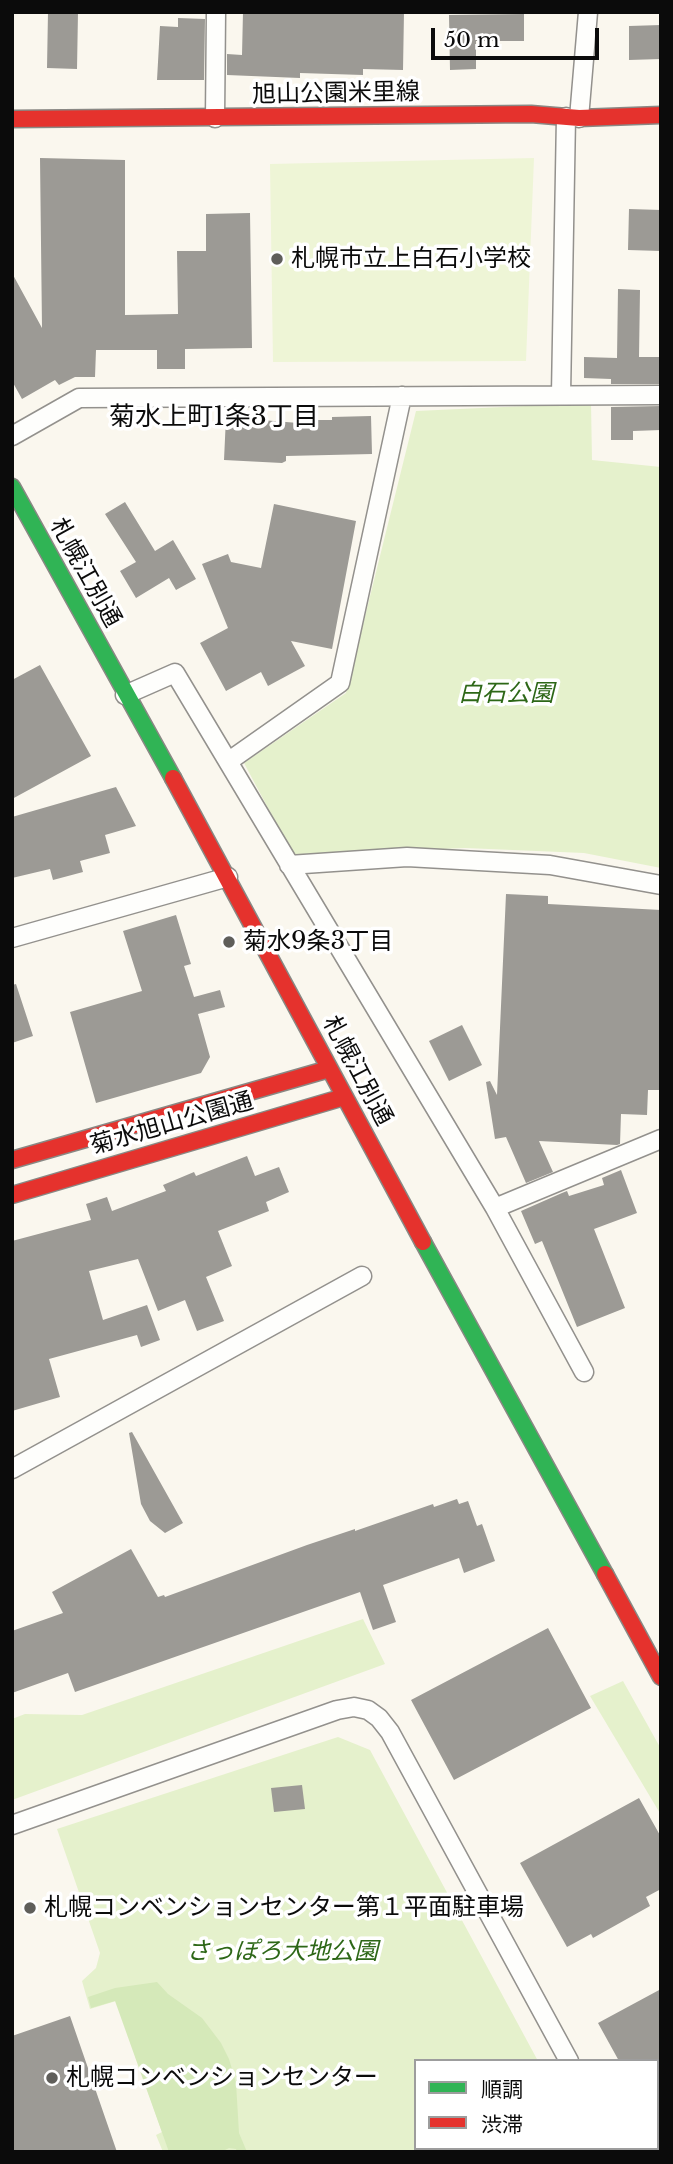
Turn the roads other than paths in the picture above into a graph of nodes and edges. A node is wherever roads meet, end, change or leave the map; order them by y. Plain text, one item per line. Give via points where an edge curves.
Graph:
1 (216, 12) edge
2 (589, 12) edge
3 (661, 115) edge
4 (573, 117) junction
5 (215, 118) junction
6 (12, 119) edge
7 (561, 394) junction
8 (661, 395) edge
9 (402, 396) junction
10 (12, 436) edge
11 (12, 487) edge
12 (125, 695) junction
13 (229, 761) junction
14 (289, 865) junction
15 (228, 877) junction
16 (661, 886) edge
17 (12, 938) edge
18 (330, 1069) junction
19 (344, 1097) junction
20 (661, 1139) edge
21 (12, 1160) edge
22 (12, 1195) edge
23 (495, 1208) junction
24 (362, 1276) dead end
25 (584, 1372) dead end
26 (12, 1469) edge
27 (661, 1677) edge
28 (12, 1825) edge
29 (568, 2059) edge

1 - 5 street
2 - 4 street
3 - 4 main road, 旭山公園米里線
4 - 5 main road, 旭山公園米里線
4 - 7 street
5 - 6 main road, 旭山公園米里線
7 - 8 street
7 - 9 street
9 - 10 street via 79,398
9 - 13 street via 340,683
11 - 12 main road, 札幌江別通
12 - 13 street via 175,673
12 - 15 main road, 札幌江別通
13 - 14 street
14 - 16 street via 407,857 550,865
14 - 23 street
15 - 17 street
15 - 18 main road, 札幌江別通
18 - 19 main road, 札幌江別通
18 - 21 main road, 菊水旭山公園通
19 - 22 main road, 菊水旭山公園通
19 - 27 main road, 札幌江別通
20 - 23 street
23 - 25 street
24 - 26 street
28 - 29 street via 337,1710 368,1710 390,1732

